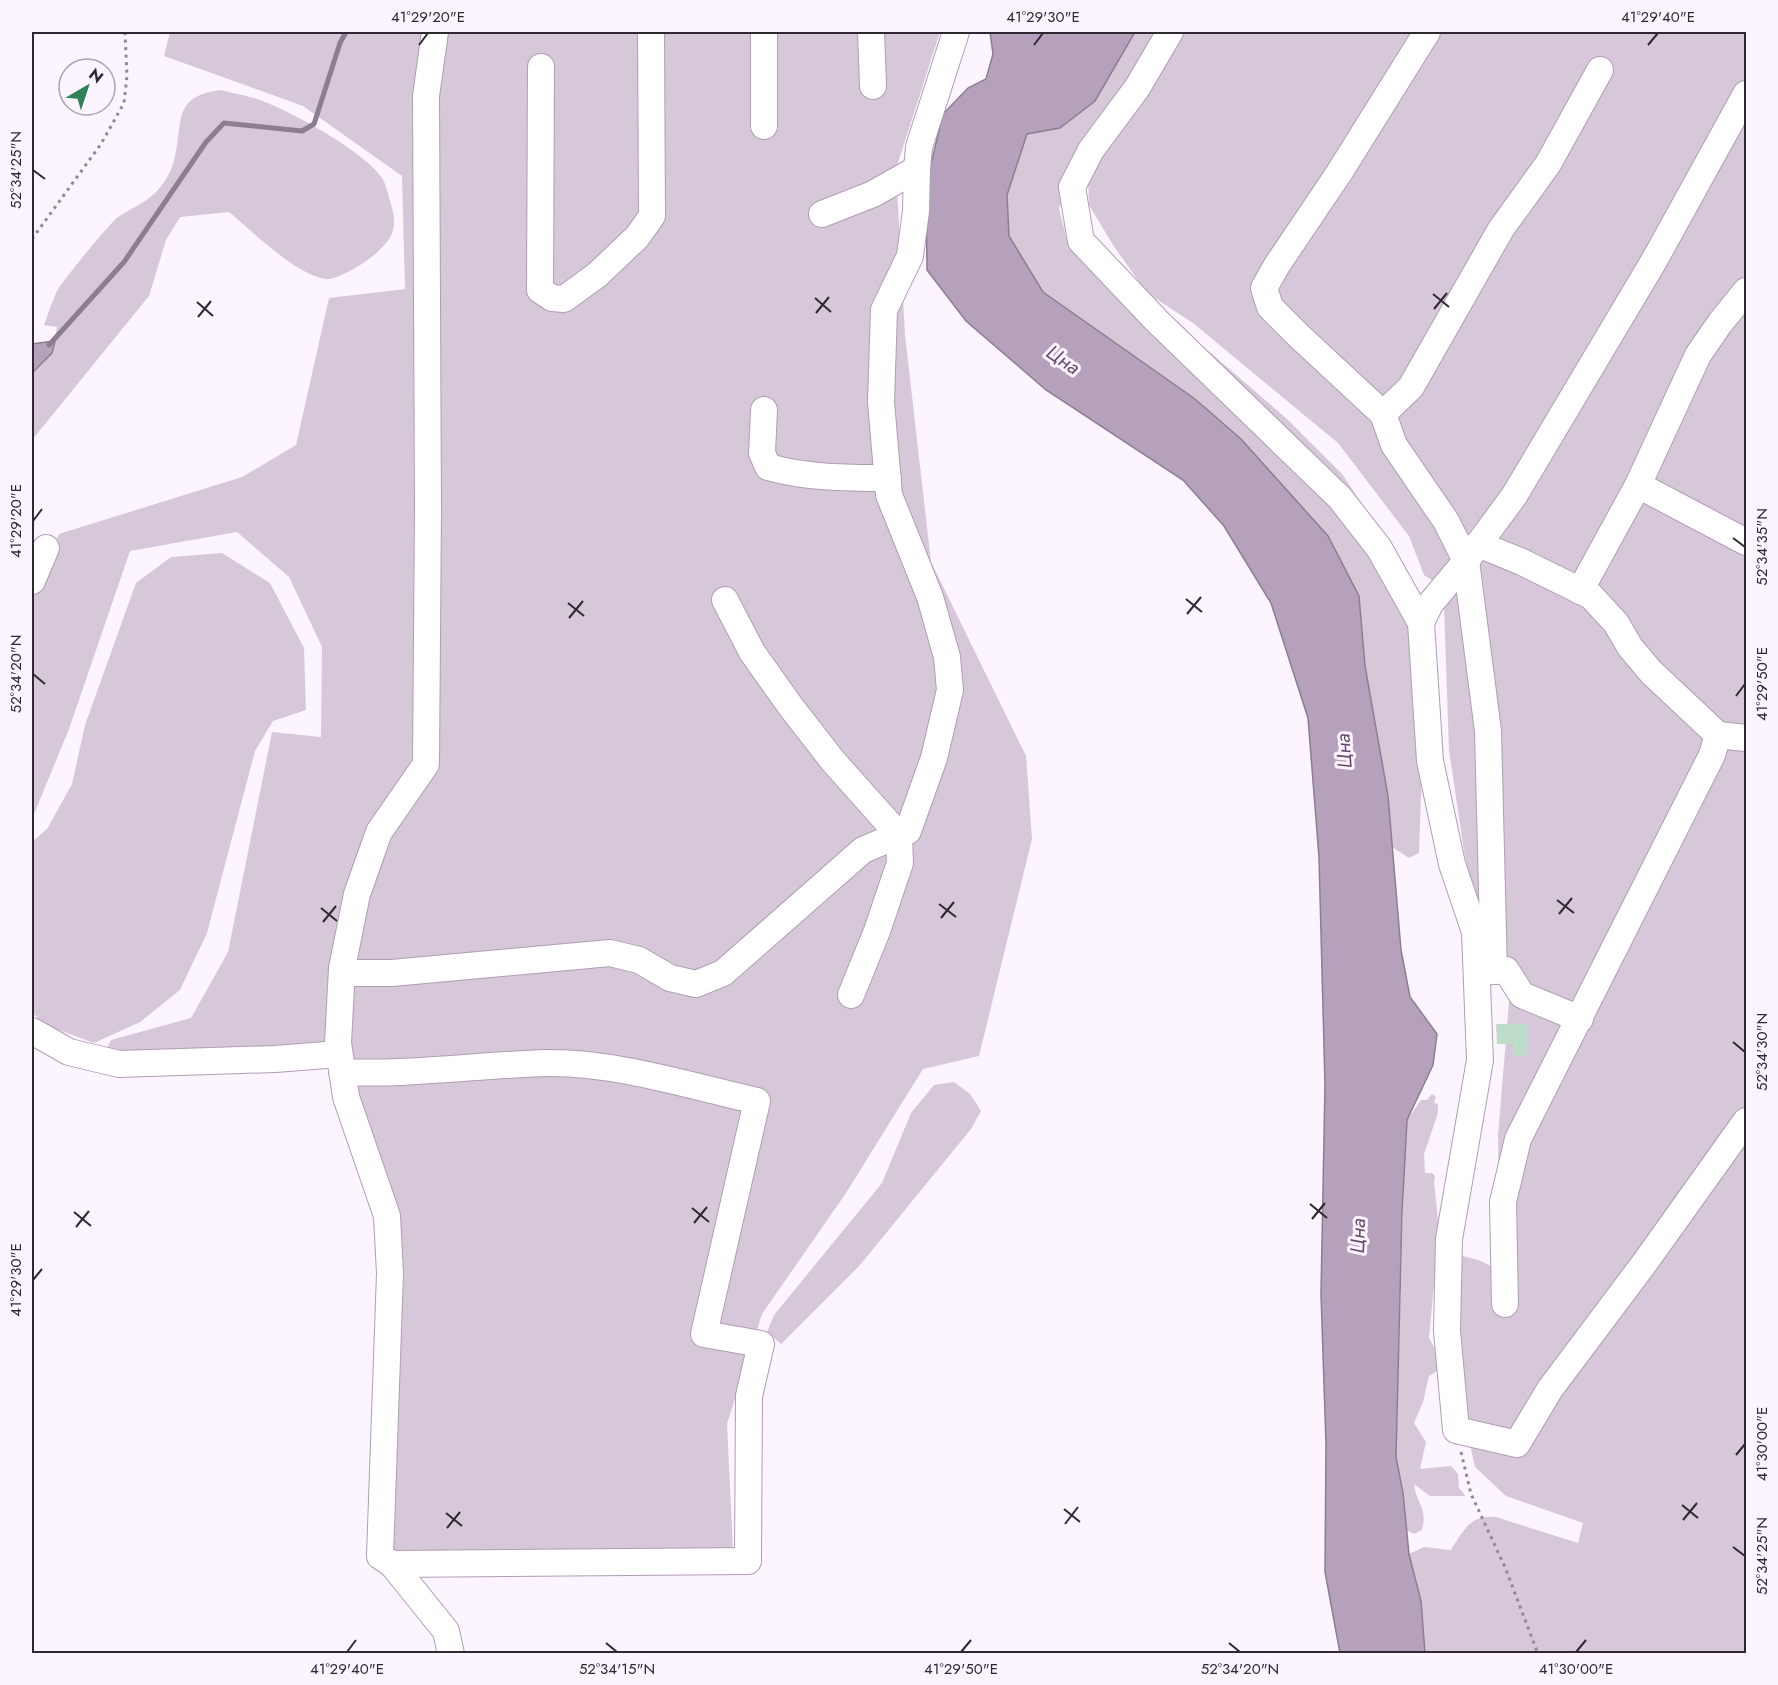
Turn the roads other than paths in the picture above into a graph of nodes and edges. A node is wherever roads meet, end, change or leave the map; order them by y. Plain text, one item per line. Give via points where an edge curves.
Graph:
1 (435, 32) edge
2 (651, 32) edge
3 (764, 32) edge
4 (871, 32) edge
5 (956, 32) edge
6 (1170, 32) edge
7 (1427, 32) edge
8 (540, 67) dead end
9 (1600, 70) dead end
10 (873, 86) dead end
11 (1746, 94) edge
12 (764, 126) dead end
13 (917, 169) junction
14 (822, 214) dead end
15 (1746, 291) edge
16 (764, 410) dead end
17 (1383, 414) junction
18 (888, 478) junction
19 (1638, 485) junction
20 (1746, 542) edge
21 (46, 548) dead end
22 (1472, 553) junction
23 (32, 581) edge
24 (1580, 591) junction
25 (725, 600) dead end
26 (1421, 623) junction
27 (1718, 735) junction
28 (1746, 738) edge
29 (899, 835) junction
30 (1485, 971) junction
31 (342, 973) junction
32 (851, 995) dead end
33 (1580, 1019) junction
34 (32, 1031) edge
35 (340, 1063) junction
36 (1746, 1121) edge
37 (1505, 1304) dead end
38 (392, 1564) junction
39 (451, 1653) edge

1 - 31 lane via 426,96 426,764 380,832 357,894
2 - 8 lane via 652,216 637,237 597,275 564,299 552,298 540,290
3 - 12 lane
4 - 10 lane
5 - 13 lane via 919,147
6 - 26 lane via 1137,88 1091,150 1072,187 1081,241 1157,321 1340,498 1378,548
7 - 17 lane via 1264,288 1270,307
9 - 17 lane via 1548,164 1501,229 1411,387
11 - 22 lane via 1643,280 1514,496
13 - 14 lane via 873,194
13 - 18 lane via 910,256 884,310 881,402
15 - 19 lane via 1698,355
16 - 18 lane via 762,453 768,467 793,474
17 - 22 lane via 1394,445
18 - 29 lane via 889,495 930,597 947,657 950,690 934,758 908,831
19 - 20 lane
19 - 24 lane
21 - 23 lane
22 - 24 lane via 1522,562
22 - 26 lane via 1430,604
22 - 30 lane via 1488,731
24 - 27 lane via 1591,596 1652,672
25 - 29 lane via 752,652 791,707
26 - 30 lane via 1430,761 1452,864
27 - 28 lane
27 - 33 lane via 1712,755
29 - 31 lane via 863,850 723,973 696,984 670,978 639,960 610,953 392,974
29 - 32 lane via 900,863
30 - 33 lane via 1506,970 1522,995
30 - 36 lane via 1480,1060 1449,1239 1447,1331 1456,1430 1516,1444 1550,1389
31 - 35 lane
33 - 37 lane via 1518,1139 1503,1202
34 - 35 lane via 69,1052 119,1064 275,1059
35 - 38 lane via 346,1097 387,1216 390,1273 380,1556
35 - 38 lane via 384,1074 548,1063 606,1067 757,1101 704,1334 761,1344 749,1396 748,1561
38 - 39 lane via 446,1631

